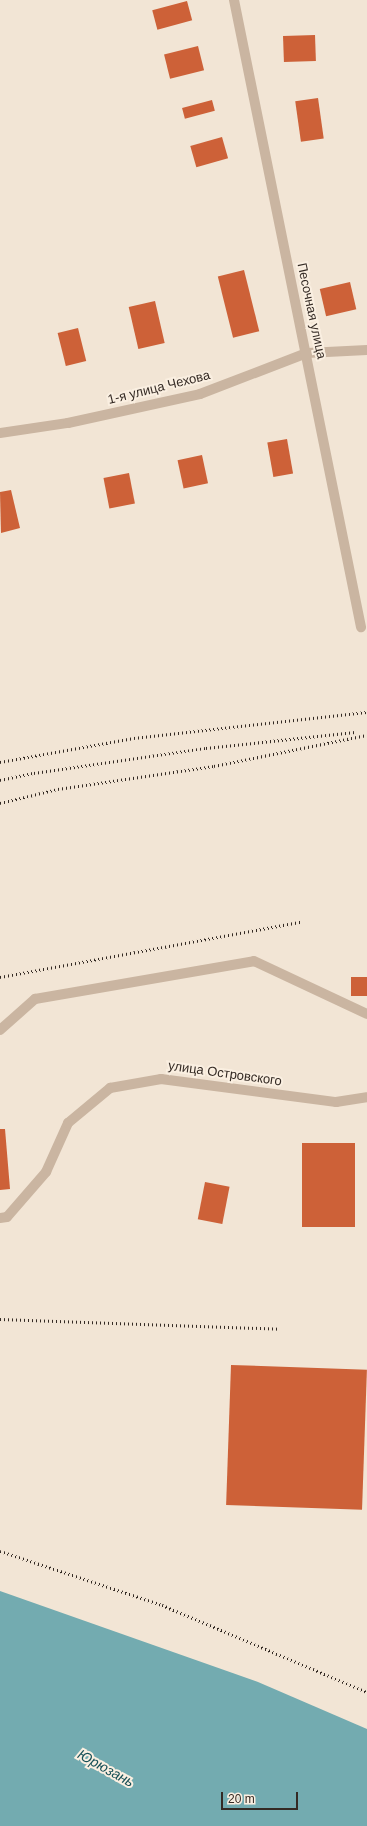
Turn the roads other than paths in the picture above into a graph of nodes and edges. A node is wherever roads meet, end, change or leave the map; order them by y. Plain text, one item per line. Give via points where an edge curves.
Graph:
1 (234, 0) edge
2 (367, 350) edge
3 (307, 353) junction
4 (0, 433) edge
5 (361, 627) dead end
6 (367, 1014) edge
7 (0, 1030) edge
8 (367, 1097) edge
9 (0, 1218) edge

1 - 3 street, Песочная улица
2 - 3 street, 1-я улица Чехова
3 - 4 street, 1-я улица Чехова via 200,394 68,424
3 - 5 street, Песочная улица
6 - 7 street via 254,961 35,999
8 - 9 street, улица Островского via 336,1102 161,1078 110,1088 68,1123 46,1172 8,1217

